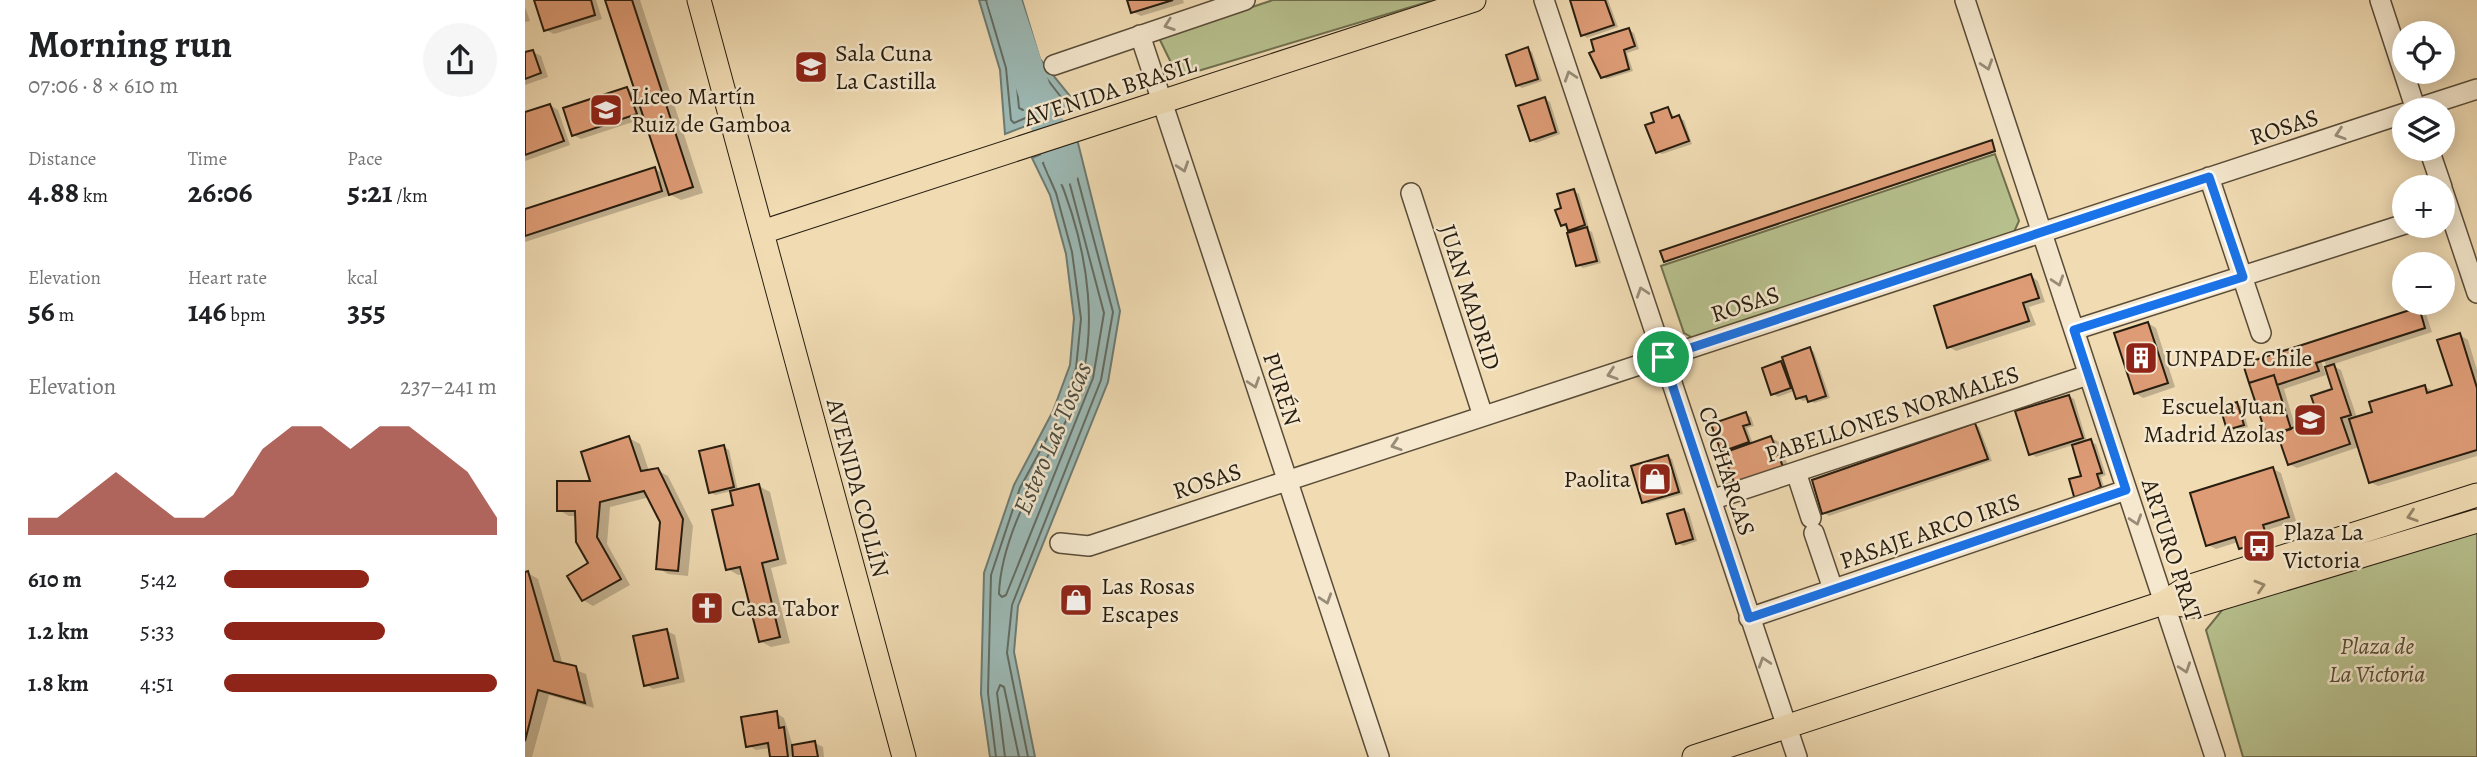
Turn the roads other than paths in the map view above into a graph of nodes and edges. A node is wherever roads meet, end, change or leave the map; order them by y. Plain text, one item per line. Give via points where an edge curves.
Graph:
1 (699, 0) edge
2 (1245, 0) edge
3 (1474, 0) edge
4 (1544, 0) edge
5 (1965, 0) edge
6 (2380, 0) edge
7 (1140, 35) junction
8 (1054, 65) dead end
9 (2477, 89) edge
10 (2408, 98) edge
11 (2450, 98) edge
12 (1161, 102) junction
13 (2392, 118) edge
14 (2209, 177) junction
15 (1411, 193) dead end
16 (2392, 228) edge
17 (2455, 231) edge
18 (762, 232) junction
19 (2042, 232) junction
20 (2243, 277) junction
21 (2477, 293) edge
22 (2074, 330) junction
23 (2261, 333) dead end
24 (1663, 357) junction
25 (2088, 374) junction
26 (1483, 416) junction
27 (1796, 472) junction
28 (1287, 481) junction
29 (2126, 490) junction
30 (2477, 495) edge
31 (1711, 500) junction
32 (2477, 520) edge
33 (1060, 543) dead end
34 (1833, 589) junction
35 (2163, 603) junction
36 (1749, 618) junction
37 (1786, 726) junction
38 (904, 757) edge
39 (1378, 757) edge
40 (1694, 757) edge
41 (1797, 757) edge
42 (2215, 757) edge

1 - 18 main road, AVENIDA COLLÍN
2 -> 7 street, AVENIDA BRASIL
3 - 12 main road, AVENIDA BRASIL
24 -> 4 street, COCHARCAS
5 -> 19 street, ARTURO PRAT
6 - 10 street
7 - 8 street, AVENIDA BRASIL
7 - 12 street, PURÉN
9 - 11 street, ROSAS
12 - 18 main road, AVENIDA BRASIL
12 -> 28 street, PURÉN
13 -> 14 street, ROSAS
14 - 19 street, ROSAS
14 - 20 street
15 - 26 street, JUAN MADRID
16 - 20 street
17 - 21 street
18 - 38 main road, AVENIDA COLLÍN
19 -> 22 street, ARTURO PRAT
19 - 24 street, ROSAS
20 - 22 street
20 - 23 street
22 - 25 street, ARTURO PRAT
24 -> 26 street, ROSAS
24 - 31 street, COCHARCAS
25 - 27 street, PABELLONES NORMALES
25 - 29 street, ARTURO PRAT
26 -> 28 street, ROSAS
27 - 31 street, PABELLONES NORMALES
27 - 34 street
28 - 33 street, ROSAS via 1089,546
28 -> 39 street, PURÉN
29 - 34 street, PASAJE ARCO IRIS
29 -> 35 street, ARTURO PRAT
30 -> 35 main road via 2188,587
31 - 36 street, COCHARCAS
35 -> 32 main road via 2195,606
34 - 36 street, PASAJE ARCO IRIS
35 - 37 main road
35 -> 42 street, ARTURO PRAT
37 -> 36 street, COCHARCAS
37 - 40 main road
37 - 41 street, COCHARCAS

